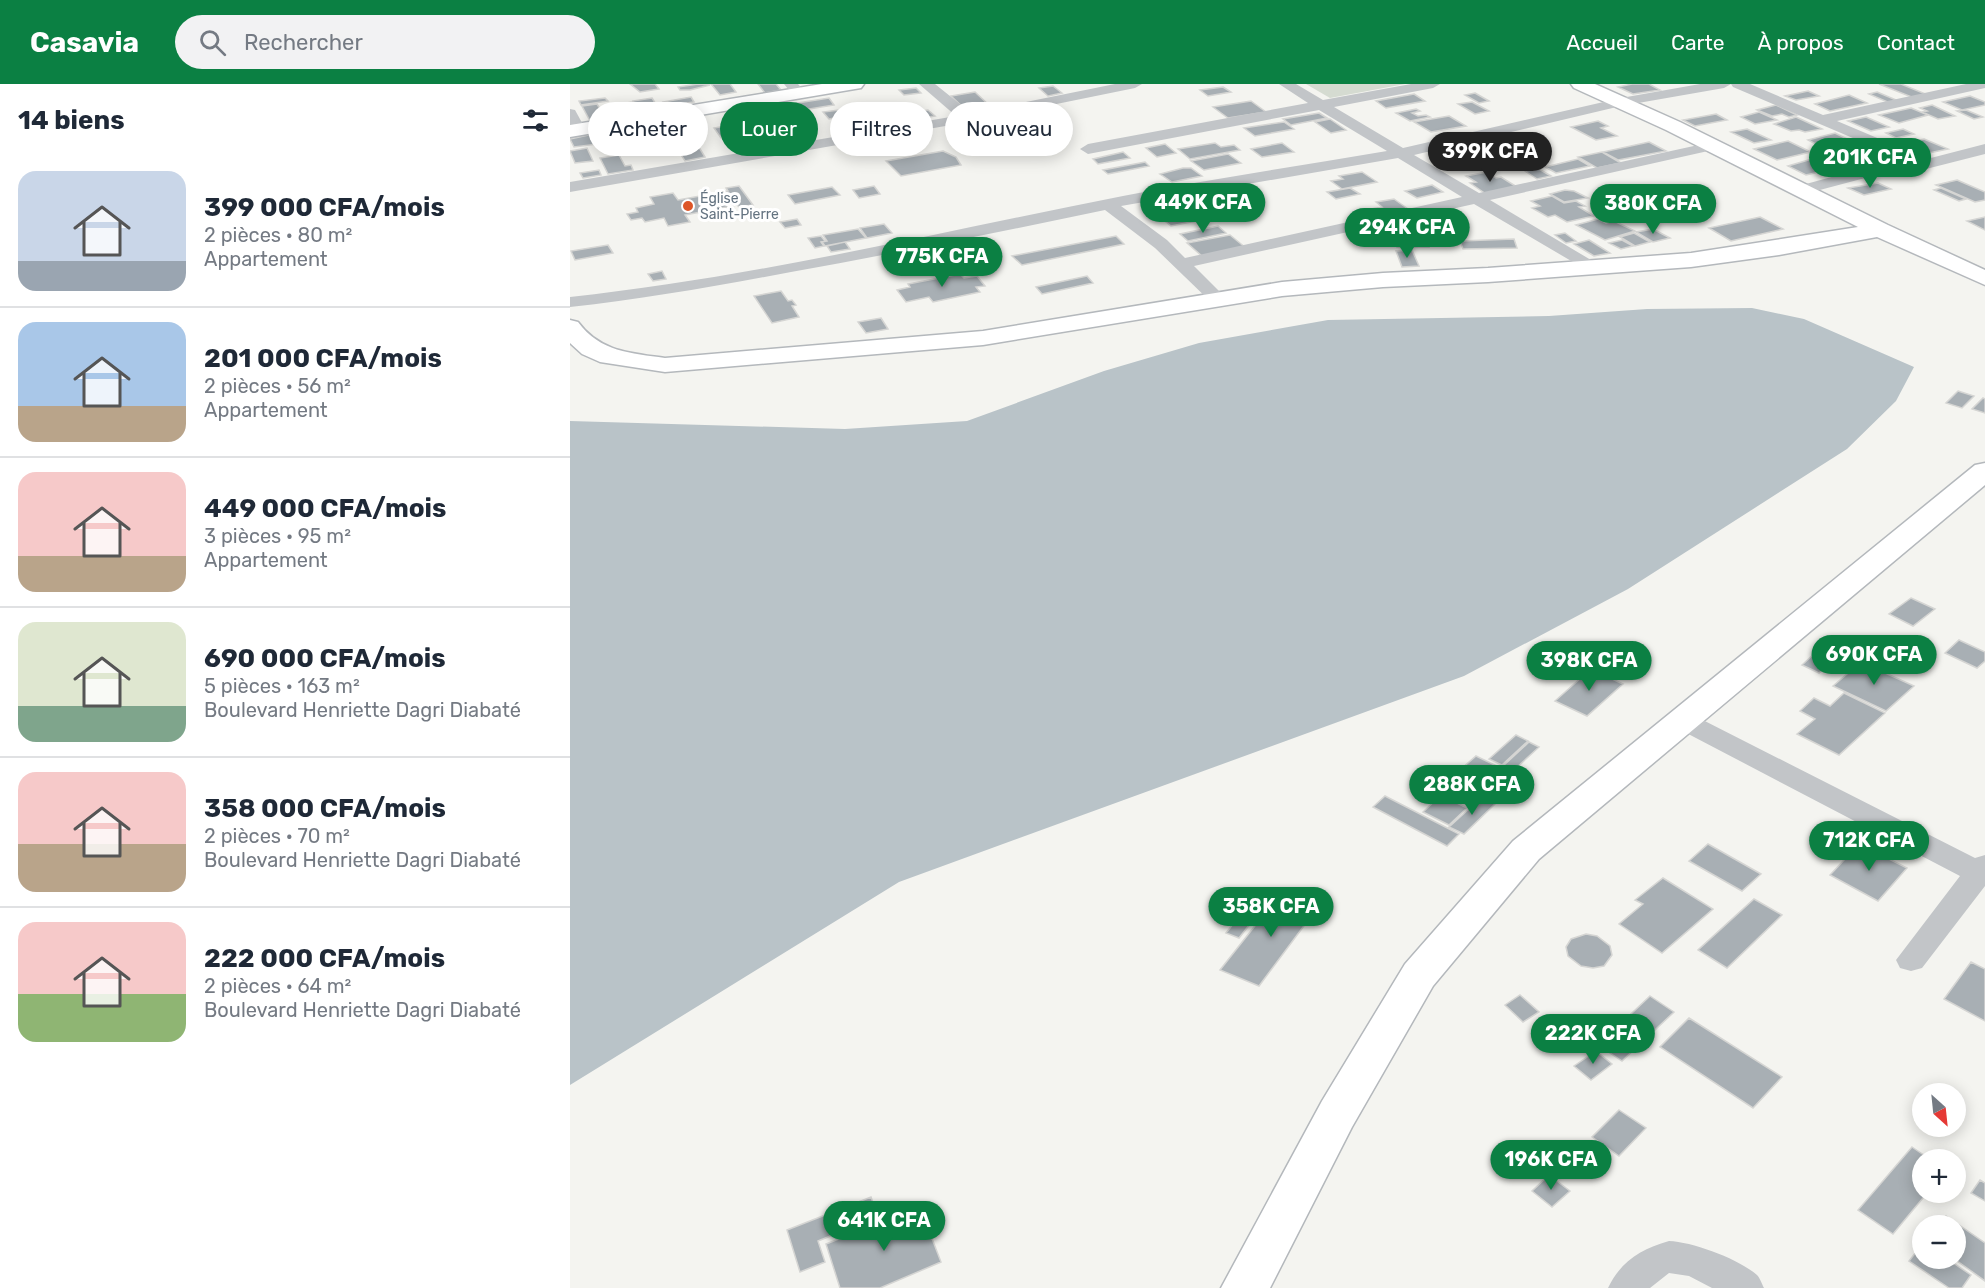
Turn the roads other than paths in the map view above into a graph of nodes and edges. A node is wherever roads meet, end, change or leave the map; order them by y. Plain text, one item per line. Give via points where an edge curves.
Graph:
1 (855, 84) edge
2 (926, 84) edge
3 (1135, 84) edge
4 (1286, 84) edge
5 (1433, 84) edge
6 (1580, 84) edge
7 (1724, 84) edge
8 (1738, 84) edge
9 (1985, 84) edge
10 (795, 89) edge
11 (948, 102) edge
12 (1047, 102) edge
13 (1621, 102) junction
14 (1322, 105) junction
15 (1821, 120) junction
16 (945, 122) edge
17 (573, 125) edge
18 (1712, 146) junction
19 (1088, 149) dead end
20 (1985, 149) edge
21 (1401, 153) junction
22 (1926, 164) junction
23 (570, 187) edge
24 (1801, 190) junction
25 (1478, 199) junction
26 (1109, 205) junction
27 (1880, 230) junction
28 (1182, 264) junction
29 (1590, 267) junction
30 (1982, 274) edge
31 (1219, 300) junction
32 (570, 302) edge
33 (570, 327) edge
34 (1985, 471) edge
35 (1682, 720) junction
36 (1983, 871) edge
37 (1911, 960) dead end
38 (1245, 1288) edge
39 (1627, 1288) edge
40 (1745, 1288) edge

1 - 10 street
2 - 11 street
3 - 12 street
4 - 14 street
5 - 14 street
6 - 13 street
7 - 13 street
8 - 15 street
9 - 15 street
10 - 17 street
13 - 18 street
13 - 21 street
14 - 19 street
14 - 21 street
15 - 22 street
16 - 23 street
18 - 24 street
18 - 25 street
20 - 22 street
21 - 25 street
21 - 26 street
22 - 24 street via 1879,169
24 - 27 street
25 - 28 street
25 - 29 street
26 - 28 street
26 - 32 street via 708,282
27 - 29 street via 1691,260
27 - 30 street
28 - 31 street
29 - 31 street via 1282,289
31 - 33 street via 983,338 665,365 609,357 591,349
34 - 35 street
35 - 36 street
35 - 38 street via 1526,850 1419,975 1337,1114
36 - 37 street
39 - 40 street via 1653,1261 1671,1255 1692,1258

